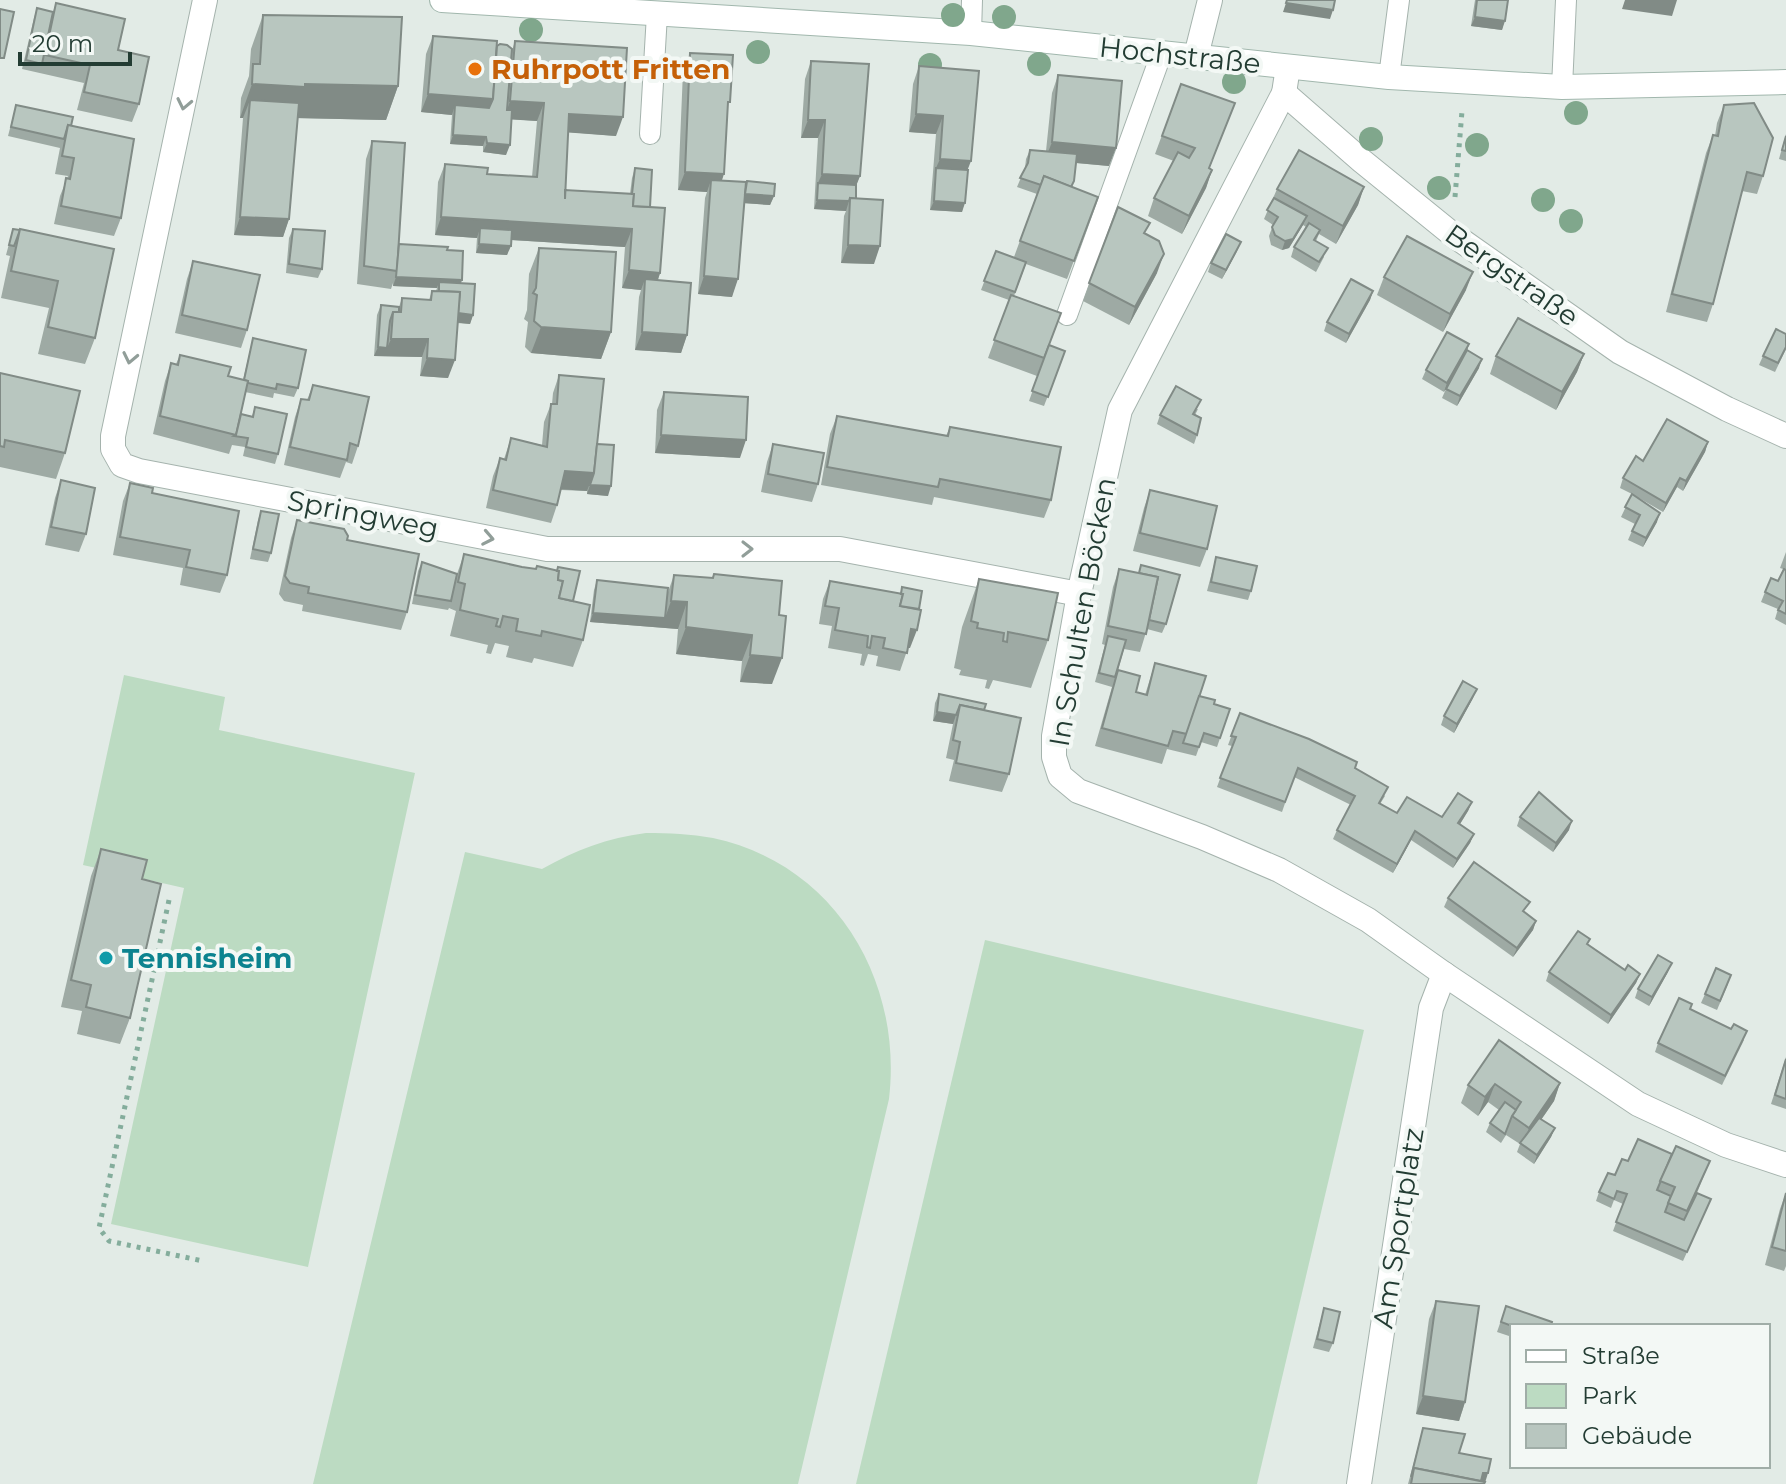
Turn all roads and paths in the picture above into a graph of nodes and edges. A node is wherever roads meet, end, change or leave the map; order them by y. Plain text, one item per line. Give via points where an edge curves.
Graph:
1 (205, 0) edge
2 (442, 0) edge
3 (972, 0) edge
4 (1210, 0) edge
5 (1399, 0) edge
6 (1566, 0) edge
7 (657, 14) junction
8 (971, 33) junction
9 (1162, 52) junction
10 (1196, 56) junction
11 (1288, 67) junction
12 (1389, 77) junction
13 (1464, 81) junction
14 (1786, 82) edge
15 (1562, 87) junction
16 (1284, 93) junction
17 (650, 134) dead end
18 (1452, 234) junction
19 (1067, 315) dead end
20 (1786, 436) edge
21 (1079, 594) junction
22 (169, 900) dead end
23 (1444, 974) junction
24 (1786, 1165) edge
25 (203, 1261) dead end
26 (1359, 1484) edge

1 -> 21 street, Springweg via 113,436 122,465 547,549 840,549
2 - 7 street, Hochstraße
3 - 8 lane
4 - 10 street
5 - 12 lane
6 - 15 lane
7 - 8 street, Hochstraße
7 - 17 lane
8 - 9 street, Hochstraße
9 - 10 street, Hochstraße
9 - 19 lane
10 - 11 street, Hochstraße
11 - 12 street, Hochstraße
11 - 16 street
12 - 13 street, Hochstraße
13 - 15 street, Hochstraße
13 - 18 path
14 - 15 street, Hochstraße
16 - 18 street, Bergstraße
16 - 21 street, In Schulten Böcken via 1120,410
18 - 20 street, Bergstraße via 1620,352
21 - 23 street, In Schulten Böcken via 1054,736 1060,776 1078,791 1279,870 1368,920
22 - 25 path via 99,1228 109,1241
23 - 24 street, In Schulten Böcken via 1638,1104 1726,1145
23 - 26 street, Am Sportplatz via 1431,1008

